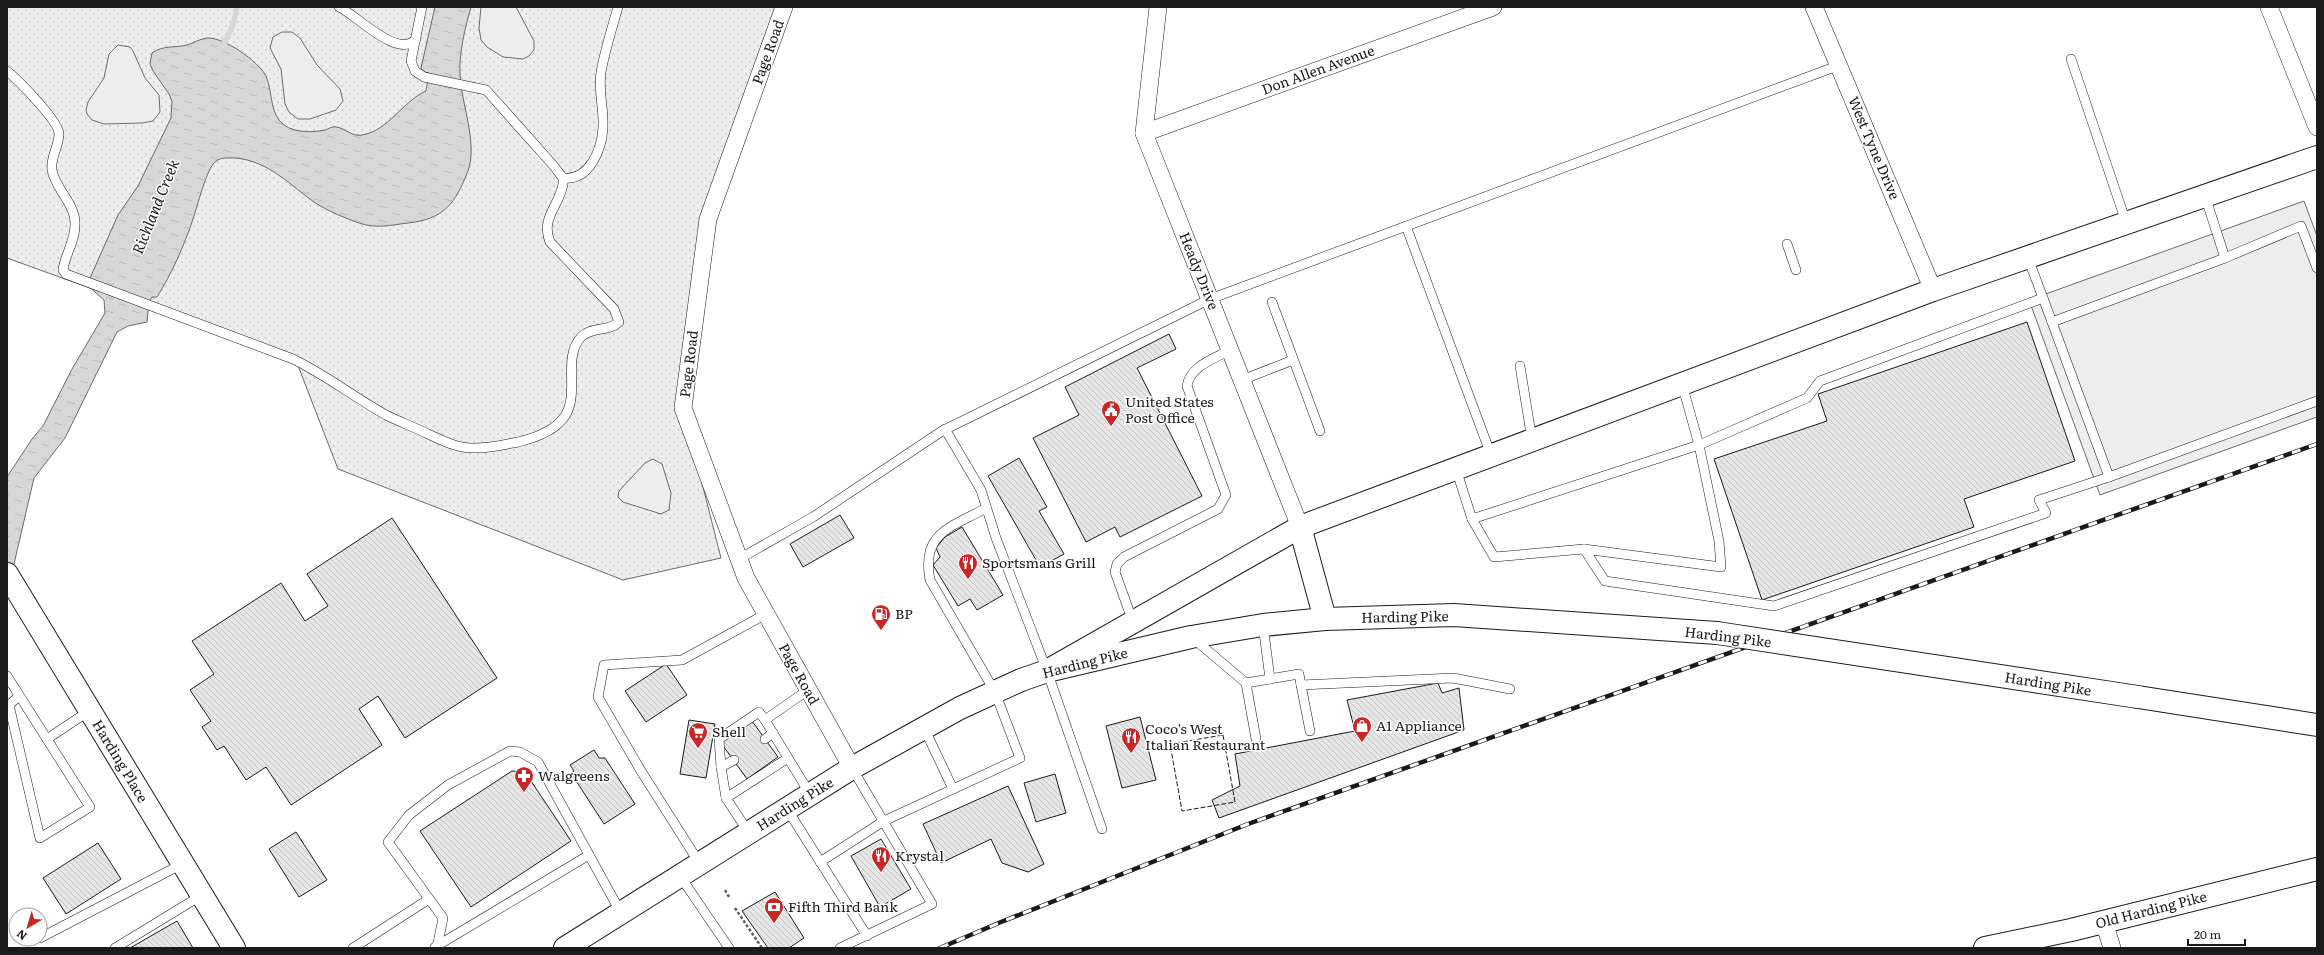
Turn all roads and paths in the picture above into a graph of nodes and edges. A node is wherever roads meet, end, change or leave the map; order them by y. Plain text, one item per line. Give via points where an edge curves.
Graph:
1 (339, 7) edge
2 (422, 7) edge
3 (618, 7) edge
4 (784, 7) edge
5 (1158, 7) edge
6 (1493, 7) edge
7 (1814, 7) edge
8 (2269, 7) edge
9 (416, 39) junction
10 (2071, 59) dead end
11 (1840, 65) junction
12 (7, 71) edge
13 (2317, 127) edge
14 (1144, 133) junction
15 (2317, 157) edge
16 (563, 178) junction
17 (2205, 196) junction
18 (2126, 222) junction
19 (1406, 226) junction
20 (1787, 244) dead end
21 (2028, 257) junction
22 (2225, 258) junction
23 (2317, 268) edge
24 (1796, 270) dead end
25 (1933, 290) junction
26 (2043, 298) junction
27 (1210, 299) junction
28 (1272, 302) dead end
29 (2052, 322) junction
30 (1230, 350) junction
31 (1294, 360) junction
32 (1520, 366) dead end
33 (1242, 380) junction
34 (1682, 384) junction
35 (2317, 401) edge
36 (945, 429) junction
37 (1320, 431) dead end
38 (1532, 440) junction
39 (1699, 445) junction
40 (1491, 455) junction
41 (1456, 469) junction
42 (2109, 477) junction
43 (986, 508) junction
44 (1472, 519) junction
45 (1300, 527) junction
46 (1584, 549) junction
47 (739, 559) junction
48 (7, 574) edge
49 (766, 614) junction
50 (1325, 619) junction
51 (1133, 622) junction
52 (1263, 625) junction
53 (1192, 637) junction
54 (1048, 671) junction
55 (7, 676) edge
56 (1270, 679) junction
57 (1246, 683) junction
58 (1302, 685) junction
59 (1510, 689) dead end
60 (808, 690) junction
61 (995, 692) junction
62 (20, 696) junction
63 (89, 711) junction
64 (765, 720) junction
65 (2317, 725) edge
66 (924, 728) junction
67 (1310, 731) dead end
68 (773, 733) junction
69 (47, 739) junction
70 (765, 739) dead end
71 (1256, 739) dead end
72 (788, 758) junction
73 (734, 760) dead end
74 (720, 767) junction
75 (852, 768) junction
76 (953, 789) junction
77 (810, 794) junction
78 (726, 798) junction
79 (787, 809) junction
80 (884, 821) junction
81 (1102, 829) dead end
82 (749, 833) junction
83 (589, 855) junction
84 (820, 862) junction
85 (182, 864) junction
86 (700, 864) junction
87 (2317, 869) edge
88 (680, 876) junction
89 (725, 890) dead end
90 (202, 895) junction
91 (729, 897) dead end
92 (429, 899) junction
93 (735, 908) dead end
94 (621, 913) junction
95 (2104, 922) junction
96 (48, 934) edge
97 (867, 936) junction
98 (229, 947) edge
99 (436, 947) edge
100 (115, 948) edge
101 (353, 948) edge
102 (565, 948) edge
103 (729, 948) edge
104 (762, 948) edge
105 (840, 948) edge
106 (1985, 948) edge
107 (2112, 948) edge

1 - 9 lane via 391,43 407,45
2 - 9 lane
3 - 16 lane via 601,72 601,140 586,170 577,177
4 - 47 street, Page Road via 708,219 683,408
5 - 14 street, Heady Drive
6 - 14 street, Don Allen Avenue
7 - 11 street, West Tyne Drive
8 - 13 street
9 - 16 lane via 412,64 417,74 479,88 490,94
10 - 18 lane
11 - 19 lane
11 - 25 street, West Tyne Drive
12 - 16 lane via 27,89 54,121 59,131 52,168 54,179 68,203 75,222 72,244 63,270 69,276 293,359 386,415 453,445 471,448 490,447 533,438 550,430 568,410 573,357 581,338 592,331 614,327 619,322 614,309 550,242 547,235 548,218 562,189
14 - 27 street, Heady Drive
15 - 17 main road
17 - 18 main road
17 - 22 lane
18 - 21 main road
19 - 27 lane
19 - 40 lane
20 - 24 lane
21 - 25 main road
21 - 26 lane
22 - 23 lane via 2301,226
22 - 29 lane
25 - 34 main road
26 - 29 lane
26 - 39 lane via 1820,381 1807,398
27 - 30 street, Heady Drive
27 - 36 lane
28 - 31 lane
29 - 42 lane
30 - 33 street, Heady Drive
30 - 51 lane via 1194,371 1188,378 1187,386 1226,495 1218,509 1124,557 1117,564 1115,572
31 - 33 lane
31 - 37 lane
32 - 38 lane
33 - 45 street, Heady Drive
34 - 38 main road
34 - 39 lane
35 - 42 lane
36 - 43 lane via 981,490
36 - 47 lane via 813,516
38 - 40 main road
39 - 44 lane
39 - 46 lane via 1719,541 1720,567
40 - 41 main road
41 - 44 lane
41 - 45 main road
42 - 46 lane via 2039,500 2046,513 1774,606 1605,581
43 - 54 lane
43 - 61 lane via 938,535 927,562 930,580
44 - 46 lane via 1494,557
45 - 50 main road
45 - 51 main road
47 - 49 street, Page Road via 746,578
48 - 63 main road, Harding Place
49 - 60 street, Page Road
49 - 86 lane via 682,660 604,665 598,697
50 - 52 main road, Harding Pike
50 - 65 main road, Harding Pike, bridge via 1454,615 1716,634
51 - 54 main road
52 - 53 main road, Harding Pike
52 - 56 lane
53 - 54 main road, Harding Pike
53 - 57 lane
54 - 61 main road, Harding Pike
54 - 81 lane
55 - 62 lane
56 - 57 lane
56 - 58 lane via 1299,674
57 - 71 lane
58 - 59 lane via 1453,678
58 - 67 lane
60 - 64 lane
60 - 75 street, Page Road
61 - 66 main road, Harding Pike
61 - 76 lane via 1020,758
62 - 69 lane
62 - 69 lane via 9,705 40,838 90,807
63 - 69 lane
63 - 85 main road, Harding Place
64 - 68 lane
64 - 74 lane via 759,712 719,740
66 - 75 main road, Harding Pike
66 - 76 lane
68 - 70 lane
68 - 72 lane
72 - 77 lane
72 - 78 lane
73 - 74 lane
74 - 78 lane
75 - 77 main road, Harding Pike
75 - 80 lane
76 - 80 lane
77 - 79 main road, Harding Pike
78 - 82 lane
79 - 82 main road, Harding Pike
79 - 84 lane
80 - 84 lane
80 - 97 lane via 932,904
82 - 86 main road, Harding Pike
83 - 92 lane via 538,762 520,752 510,751 448,785 409,815 388,842
83 - 94 lane
83 - 99 lane
84 - 97 lane
85 - 90 main road, Harding Place
85 - 96 lane
86 - 88 main road, Harding Pike
87 - 95 main road, Old Harding Pike
88 - 94 main road, Harding Pike
88 - 103 lane
89 - 91 path
90 - 98 main road, Harding Place
90 - 100 lane
92 - 99 lane via 443,918
92 - 101 lane
93 - 104 path
94 - 102 main road, Harding Pike
95 - 106 main road, Old Harding Pike
95 - 107 street
97 - 105 lane

